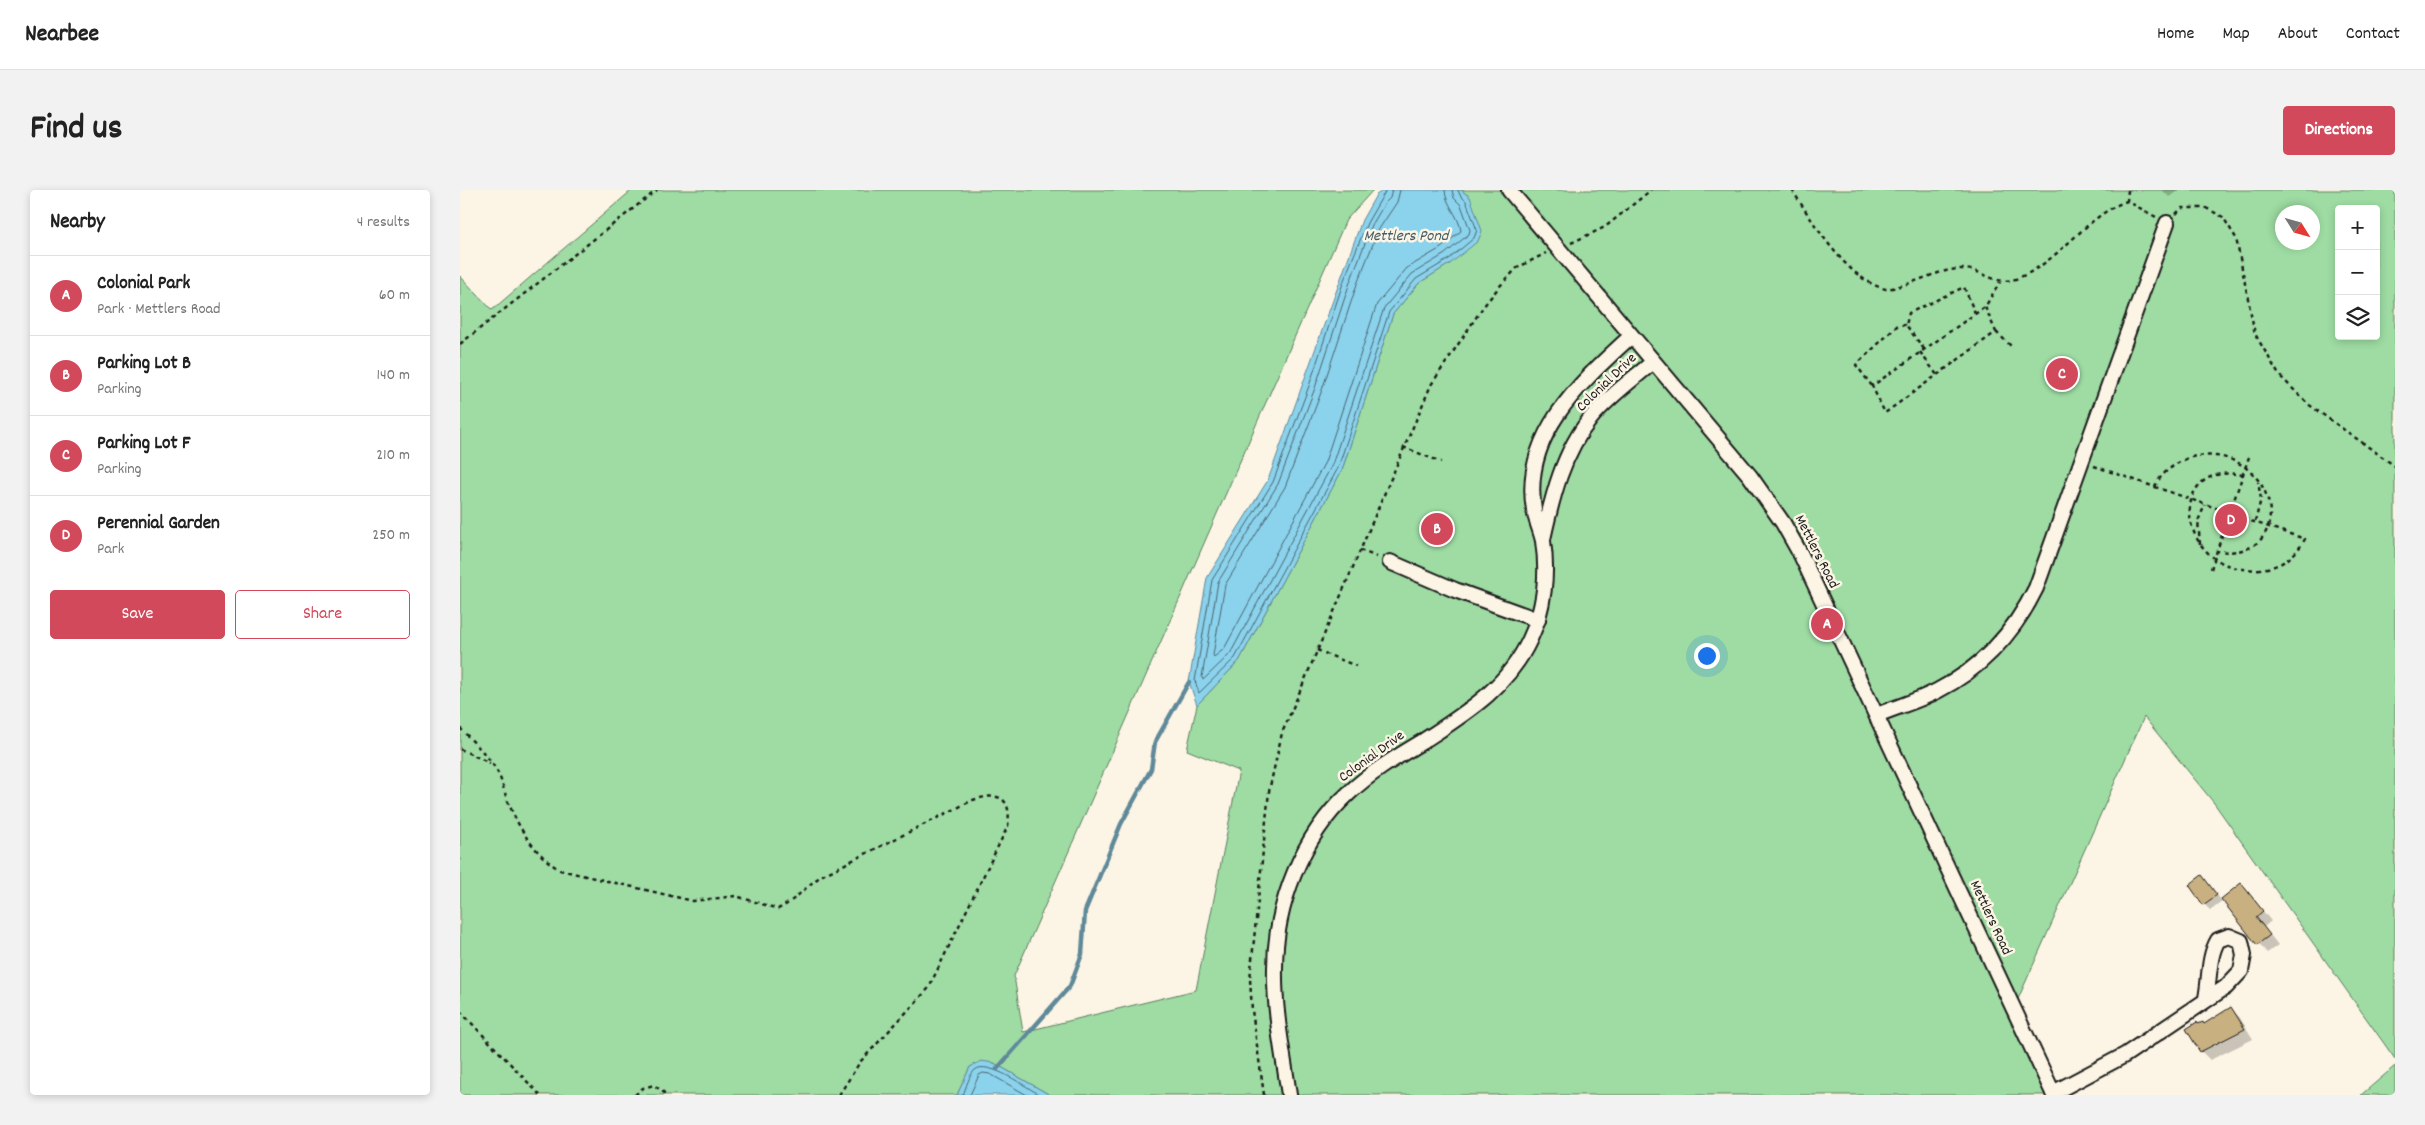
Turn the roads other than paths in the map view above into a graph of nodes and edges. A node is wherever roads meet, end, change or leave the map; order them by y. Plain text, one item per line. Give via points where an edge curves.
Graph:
1 (1509, 190) edge
2 (2166, 223) road end
3 (1631, 336) junction
4 (1653, 362) junction
5 (1543, 540) junction
6 (1390, 562) road end
7 (1538, 620) junction
8 (1877, 715) junction
9 (2206, 998) dead end
10 (2054, 1094) edge
11 (1289, 1095) edge

1 - 3 street, Mettlers Road
2 - 8 street via 2036,588 2015,626 1998,647 1960,678 1936,692
3 - 4 street, Mettlers Road
3 - 5 street, Colonial Drive via 1581,383 1550,425 1540,446 1532,488 1534,511
4 - 5 street, Colonial Drive via 1604,404 1577,438 1559,479
4 - 8 street, Mettlers Road via 1750,476 1783,523
5 - 7 street, Colonial Drive via 1544,585
6 - 7 street
7 - 11 street, Colonial Drive via 1519,661 1486,699 1368,777 1333,810 1308,844 1289,887 1276,947 1275,992
8 - 10 street, Mettlers Road
9 - 10 street via 2126,1055

